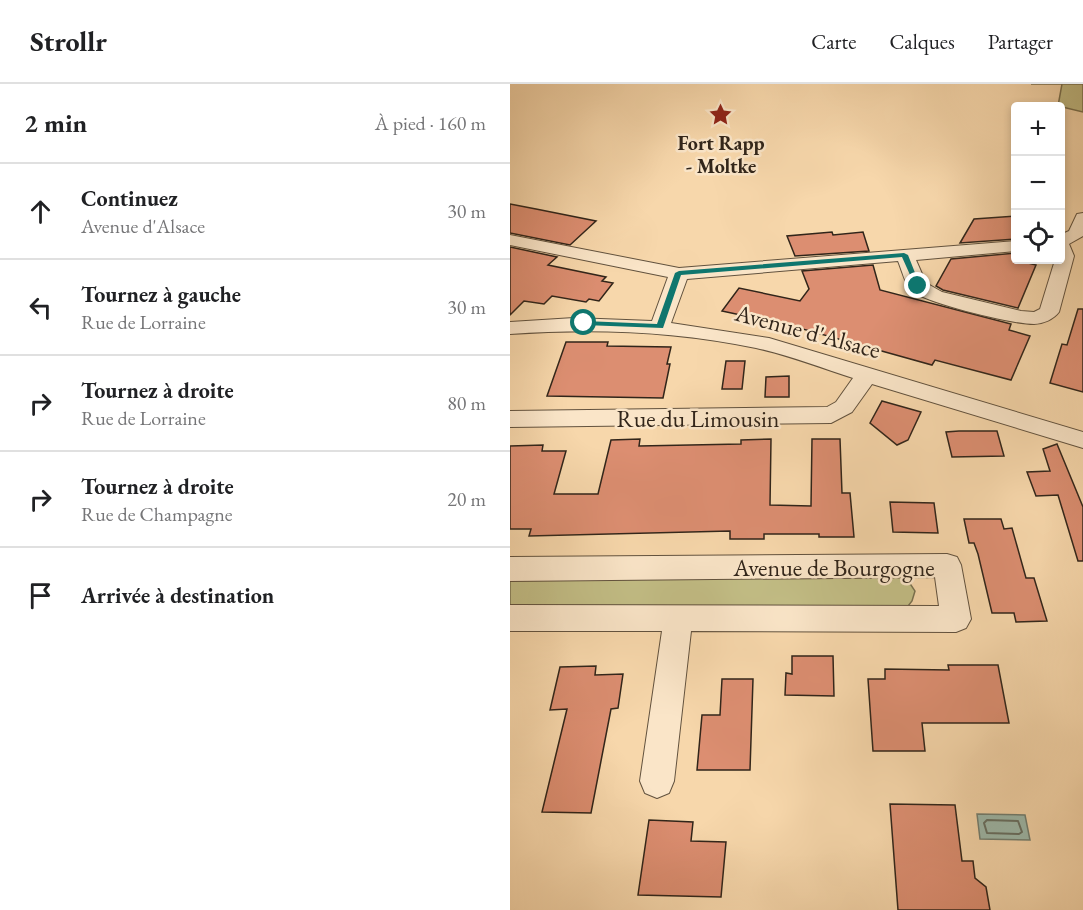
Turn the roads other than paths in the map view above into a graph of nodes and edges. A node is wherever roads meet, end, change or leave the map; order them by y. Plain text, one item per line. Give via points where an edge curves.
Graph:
1 (1083, 218) edge
2 (510, 240) edge
3 (1065, 240) edge
4 (1011, 246) edge
5 (904, 255) junction
6 (1063, 264) edge
7 (679, 273) junction
8 (660, 326) junction
9 (510, 328) edge
10 (867, 374) junction
11 (510, 419) edge
12 (1083, 440) edge
13 (510, 569) edge
14 (510, 618) edge
15 (678, 620) junction
16 (657, 781) dead end

1 - 3 street via 1076,234
2 - 7 street
4 - 5 street
5 - 6 street via 918,286 935,296 1037,318 1049,312
5 - 7 street
7 - 8 street
8 - 9 street, Avenue d'Alsace via 584,323
8 - 10 street, Avenue d'Alsace via 762,343
10 - 11 street, Rue du Limousin via 844,407 831,415
10 - 12 street, Avenue d'Alsace
13 - 15 street, Avenue de Bourgogne via 947,565 956,619
14 - 15 street, Avenue de Bourgogne
15 - 16 street

